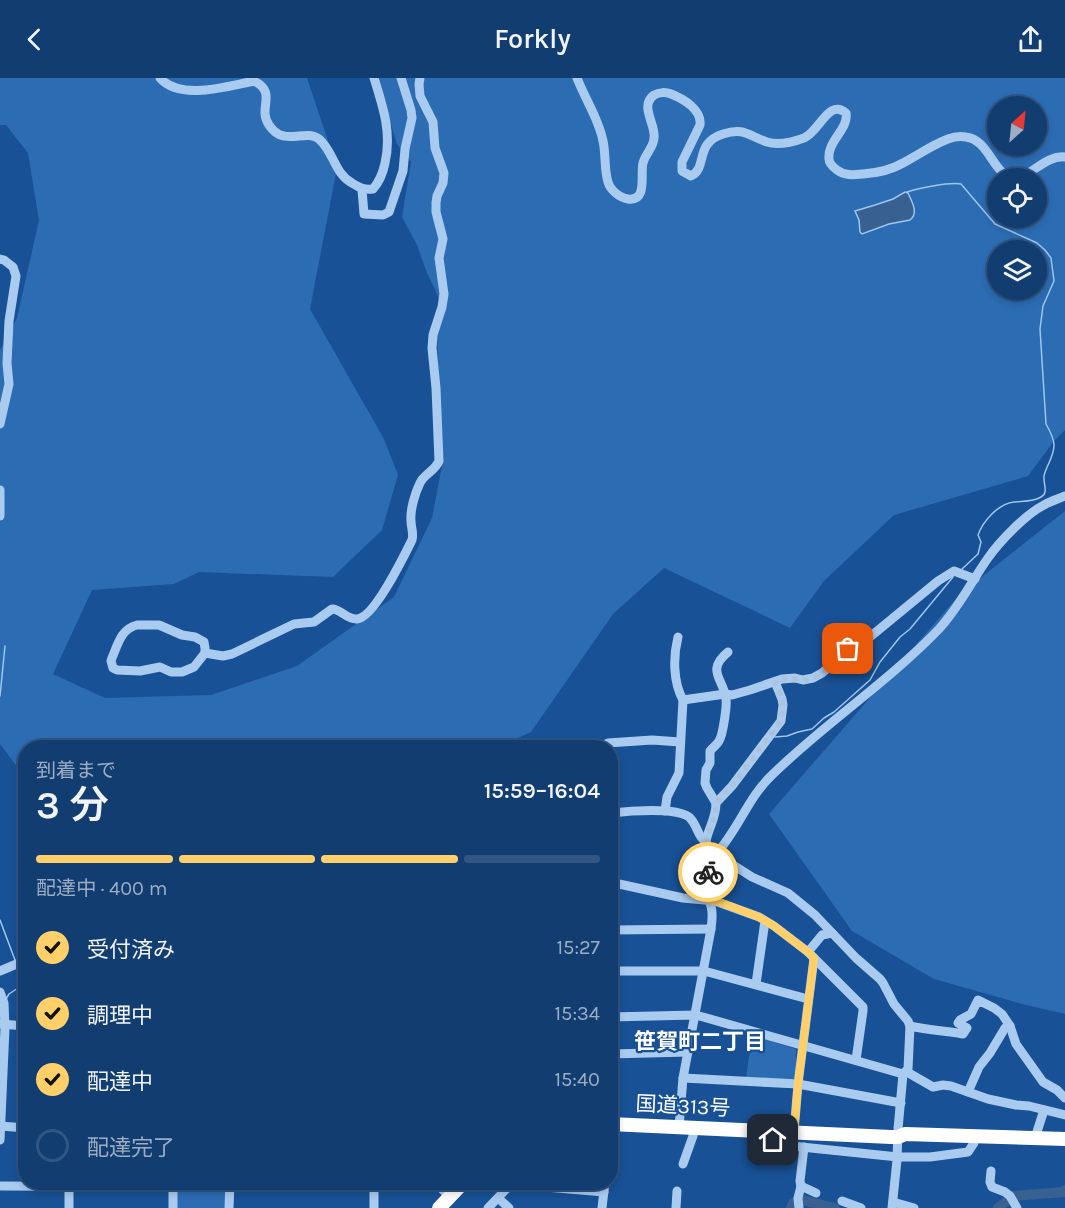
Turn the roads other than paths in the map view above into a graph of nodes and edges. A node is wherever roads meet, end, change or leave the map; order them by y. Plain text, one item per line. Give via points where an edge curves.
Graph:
1 (160, 78) edge
2 (374, 78) edge
3 (401, 78) edge
4 (420, 78) edge
5 (577, 78) edge
6 (1065, 157) edge
7 (1000, 168) edge
8 (1037, 168) edge
9 (362, 190) junction
10 (0, 259) edge
11 (0, 424) edge
12 (0, 489) edge
13 (1065, 496) edge
14 (0, 516) edge
15 (975, 579) junction
16 (678, 638) dead end
17 (728, 652) dead end
18 (205, 653) junction
19 (775, 682) junction
20 (725, 694) junction
21 (683, 700) junction
22 (618, 742) edge
23 (680, 742) junction
24 (716, 803) junction
25 (665, 811) junction
26 (618, 812) edge
27 (706, 841) junction
28 (713, 853) junction
29 (618, 884) edge
30 (707, 899) junction
31 (765, 921) junction
32 (711, 929) junction
33 (618, 930) edge
34 (832, 933) junction
35 (811, 955) junction
36 (18, 963) edge
37 (0, 971) edge
38 (618, 971) edge
39 (704, 971) junction
40 (756, 984) junction
41 (0, 992) edge
42 (808, 999) junction
43 (695, 1015) junction
44 (618, 1017) edge
45 (2, 1024) edge
46 (18, 1025) edge
47 (910, 1026) junction
48 (1010, 1026) junction
49 (803, 1045) junction
50 (688, 1052) junction
51 (618, 1054) edge
52 (856, 1060) junction
53 (905, 1073) junction
54 (683, 1078) junction
55 (798, 1084) junction
56 (968, 1092) junction
57 (1065, 1098) edge
58 (901, 1103) junction
59 (1044, 1110) junction
60 (1065, 1115) edge
61 (618, 1124) edge
62 (0, 1126) edge
63 (18, 1127) edge
64 (686, 1127) junction
65 (771, 1131) junction
66 (794, 1132) junction
67 (898, 1137) junction
68 (1035, 1138) junction
69 (1065, 1139) edge
70 (0, 1140) edge
71 (974, 1143) junction
72 (804, 1147) junction
73 (1065, 1147) edge
74 (898, 1157) junction
75 (683, 1164) dead end
76 (990, 1171) dead end
77 (18, 1185) edge
78 (0, 1186) edge
79 (801, 1186) junction
80 (69, 1190) edge
81 (173, 1190) edge
82 (230, 1190) edge
83 (374, 1190) edge
84 (443, 1190) edge
85 (457, 1190) edge
86 (504, 1190) edge
87 (604, 1190) edge
88 (677, 1191) dead end
89 (816, 1193) dead end
90 (450, 1197) junction
91 (498, 1198) junction
92 (842, 1201) dead end
93 (1013, 1201) edge
94 (799, 1203) edge
95 (892, 1205) edge
96 (69, 1208) edge
97 (173, 1208) edge
98 (230, 1208) edge
99 (374, 1208) edge
100 (439, 1208) edge
101 (488, 1208) edge
102 (509, 1208) edge
103 (602, 1208) edge
104 (676, 1208) edge
105 (861, 1208) edge
106 (914, 1208) edge

1 - 9 street via 191,91 254,81 262,85 266,91 268,125 287,137 312,135 319,139 339,173
2 - 9 street via 386,118 388,145 378,184
3 - 9 street via 412,118 403,171 389,212 363,214
4 - 18 street via 420,96 433,122 435,148 445,177 436,203 443,239 440,258 444,294 432,348 439,461 420,483 411,514 412,540 378,601 360,619 332,609 314,622 294,624 232,654
5 - 7 street via 603,140 608,182 626,199 636,198 642,190 643,165 654,139 648,103 654,95 664,92 688,103 701,120 681,167 691,176 698,170 706,145 721,134 747,132 768,142 790,142 808,136 836,108 846,112 847,119 829,155 840,172 849,175 888,170 958,136 977,141
6 - 8 street via 1053,157
10 - 11 street via 13,267 16,276 9,332 9,384
12 - 14 street
13 - 15 street via 1032,512 997,547
15 - 19 street via 954,571 859,646 842,653 822,673 802,681 795,678
15 - 28 street via 938,630 769,777 733,832
16 - 21 street via 675,669
17 - 20 street via 716,670
18 - 18 street via 204,642 195,637 159,625 137,625 122,634 111,661 117,670 159,667 182,672 194,667
19 - 20 street
19 - 24 street via 783,705 781,721
20 - 21 street
20 - 24 street via 720,740 710,751 710,763 705,770 705,783
21 - 23 street
22 - 23 street
23 - 25 street via 679,773
24 - 27 street
25 - 26 street
25 - 27 street via 689,818
27 - 28 street
28 - 30 street
28 - 34 street via 788,893
29 - 30 street via 683,898
30 - 31 street
30 - 32 street
31 - 35 street
31 - 40 street
32 - 33 street
32 - 39 street
34 - 35 street via 822,935
34 - 47 street via 883,983
35 - 42 street
35 - 52 street via 863,1007
36 - 37 street
38 - 39 street
39 - 40 street
39 - 43 street
40 - 42 street
41 - 45 street via 4,1003
42 - 49 street
43 - 44 street
43 - 49 street
43 - 50 street
45 - 46 street
45 - 62 street
47 - 48 street via 963,1034 967,1029 958,1023 971,1014 978,1000 1002,1014
47 - 53 street
48 - 56 street via 979,1067
48 - 57 street via 1016,1044 1043,1082
49 - 52 street
49 - 55 street
50 - 51 street
50 - 54 street
52 - 53 street
53 - 56 street via 933,1087 947,1085
53 - 58 street
54 - 55 street
54 - 64 street
55 - 58 street
55 - 66 street
56 - 59 street
58 - 67 street
59 - 60 street
59 - 68 street
61 - 64 highway, 国道313号
62 - 63 street
62 - 70 street
64 - 65 highway, 国道313号
64 - 75 street via 693,1136
65 - 66 highway, 国道313号
65 - 72 street via 773,1140 780,1144
66 - 67 highway, 国道313号
67 - 68 highway, 国道313号 via 905,1134
67 - 71 highway, 国道313号 via 906,1141
67 - 74 street
68 - 69 highway, 国道313号
71 - 73 highway, 国道313号
71 - 74 street via 968,1152
72 - 74 street
72 - 79 street
74 - 95 street
76 - 93 street via 992,1187 1005,1192
77 - 78 street
79 - 89 street
79 - 94 street
80 - 96 street
81 - 97 street
82 - 98 street
83 - 99 street
84 - 90 street
85 - 90 highway
86 - 91 street
87 - 103 street
88 - 104 street
90 - 100 highway
91 - 101 street
91 - 102 street
92 - 105 street
95 - 106 street

